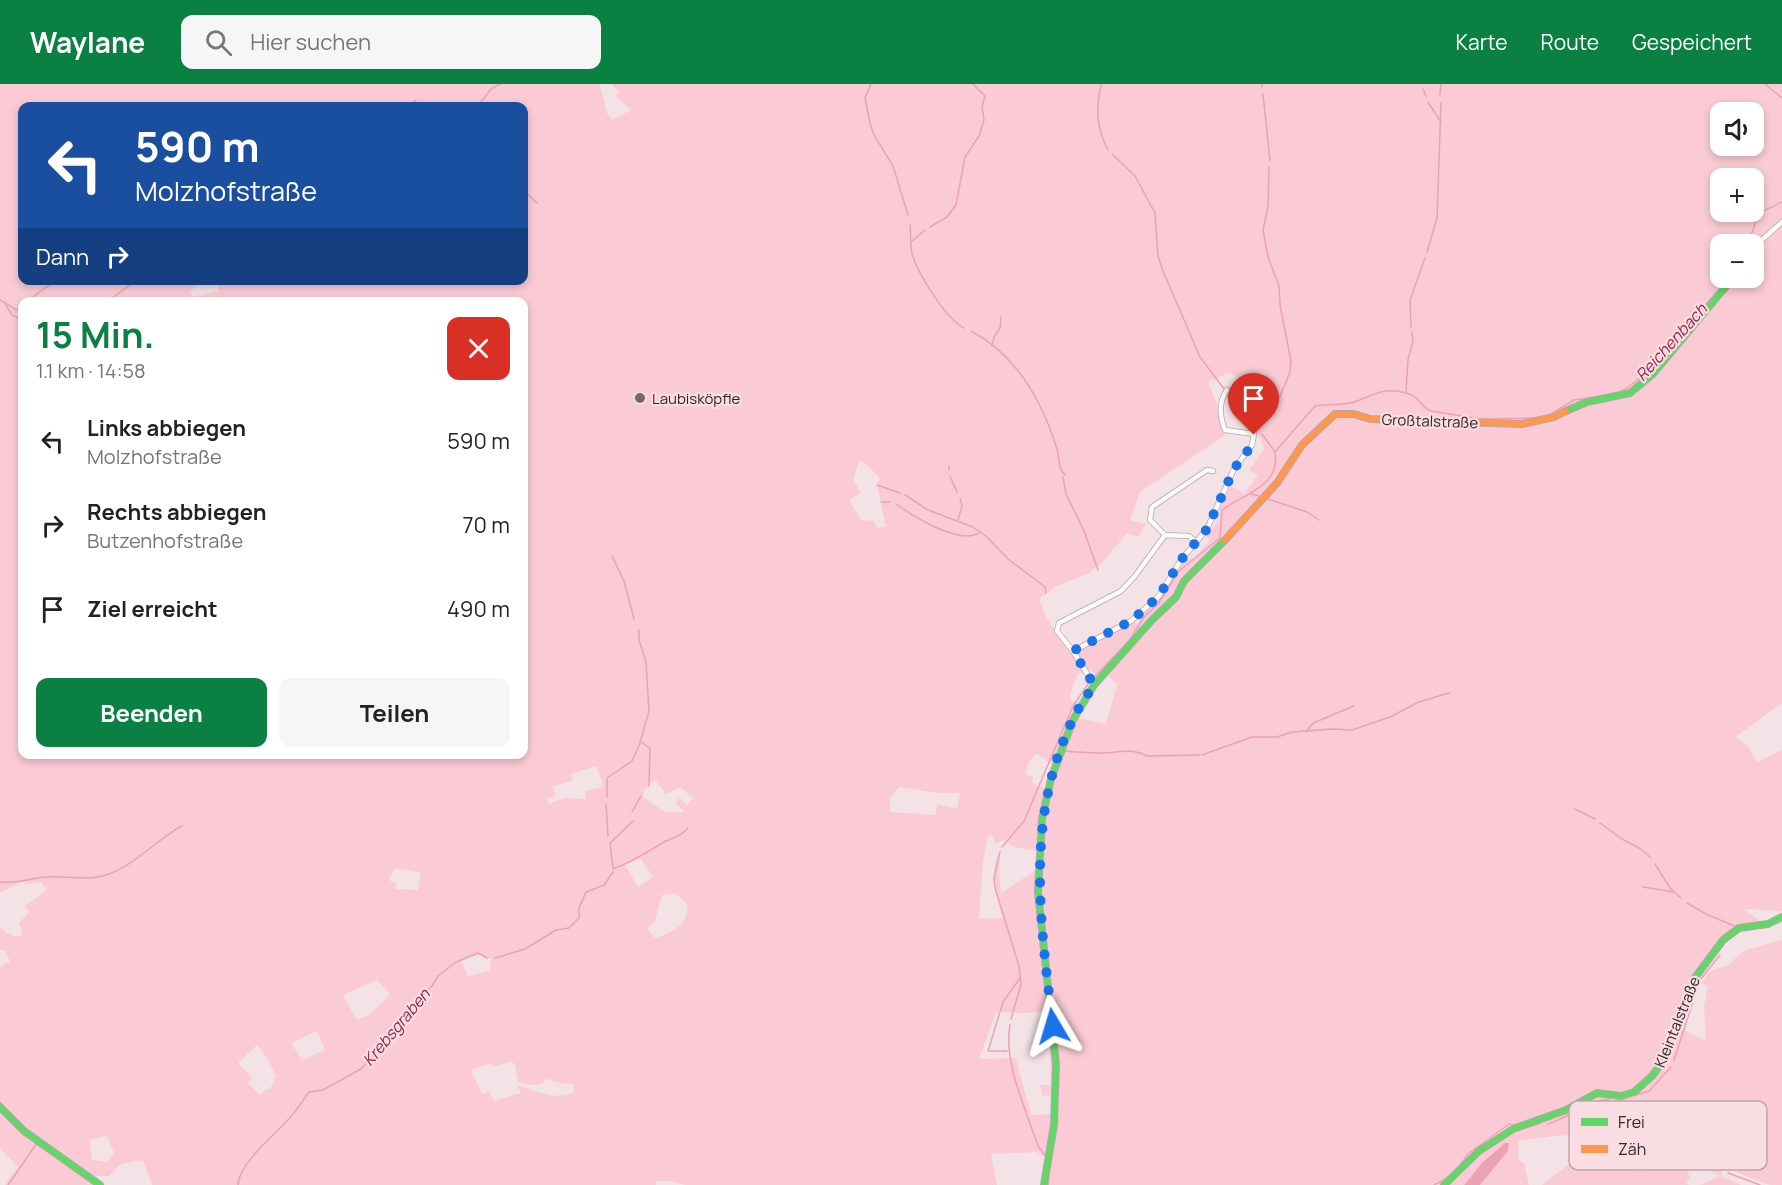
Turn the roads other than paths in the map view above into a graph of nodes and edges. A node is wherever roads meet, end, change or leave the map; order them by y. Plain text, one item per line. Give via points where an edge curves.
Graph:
1 (1782, 222) edge
2 (1764, 238) edge
3 (1725, 288) edge
4 (1227, 390) dead end
5 (1213, 471) dead end
6 (1165, 535) junction
7 (1197, 543) junction
8 (1073, 651) junction
9 (1092, 682) junction
10 (1782, 917) edge
11 (1579, 1101) edge
12 (0, 1107) edge
13 (1569, 1108) edge
14 (100, 1185) edge
15 (1044, 1185) edge
16 (1444, 1185) edge

1 - 2 street
3 - 9 street, Großtalstraße via 1653,374 1624,395 1587,402 1554,417 1522,424 1370,420 1354,414 1335,414 1302,445 1272,489 1184,581 1176,597
4 - 7 street via 1220,406 1225,430 1254,435 1254,441 1234,469
5 - 6 street via 1207,470 1152,507 1150,520
6 - 7 street via 1189,536
6 - 8 street via 1121,591 1059,624 1057,631
7 - 8 street via 1143,612
8 - 9 street
9 - 15 street, Großtalstraße via 1059,753 1040,837 1038,892 1056,1063 1055,1106
10 - 11 street, Kleintalstraße via 1769,925 1740,928 1728,935 1694,979 1673,1040 1657,1072 1629,1095 1597,1093
12 - 14 street via 24,1131
13 - 16 street, Kleintalstraße via 1513,1129 1479,1151

